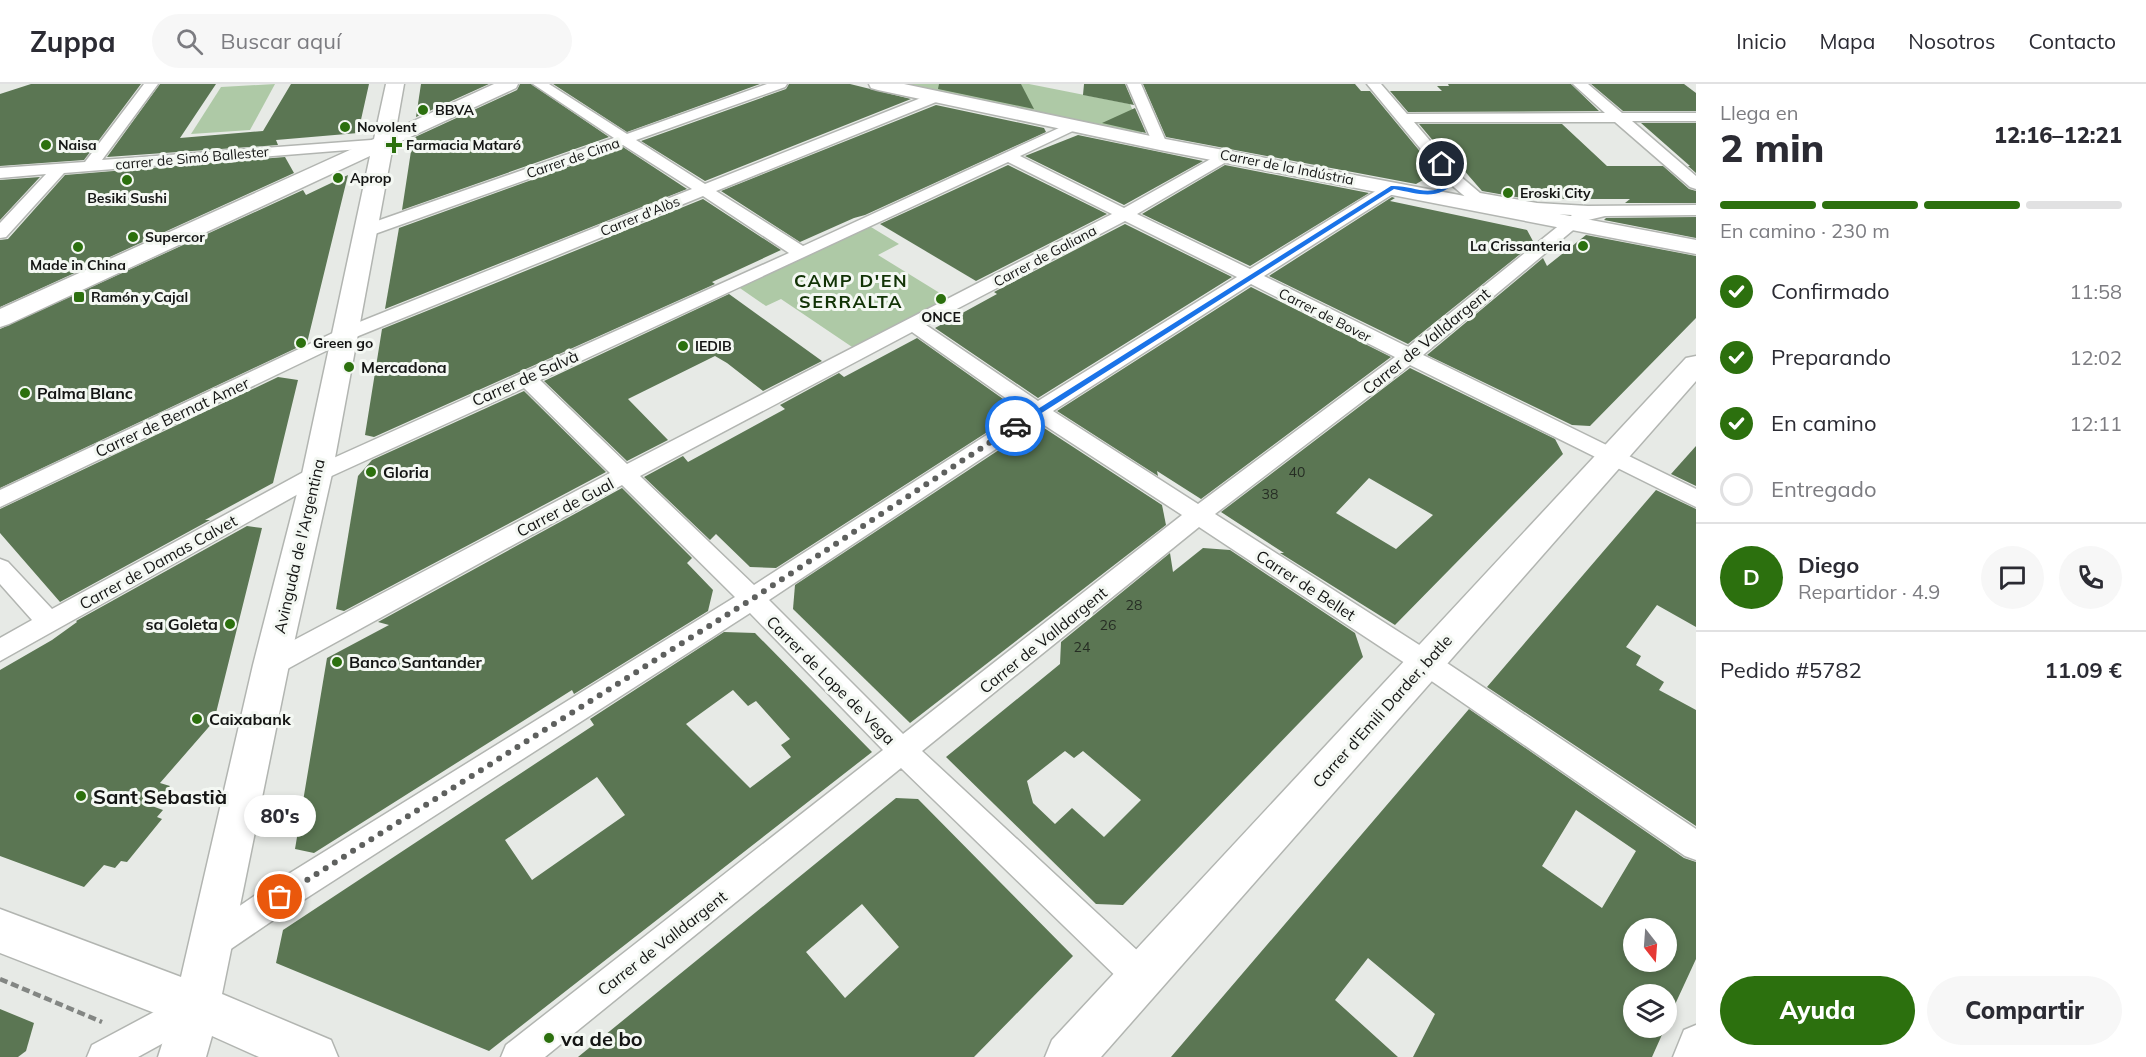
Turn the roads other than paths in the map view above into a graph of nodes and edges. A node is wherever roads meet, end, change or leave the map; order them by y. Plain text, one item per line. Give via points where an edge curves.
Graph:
1 (151, 84) edge
2 (395, 84) edge
3 (509, 84) edge
4 (540, 84) edge
5 (780, 84) edge
6 (878, 84) edge
7 (1134, 84) edge
8 (1374, 84) edge
9 (1580, 84) edge
10 (936, 97) junction
11 (1618, 117) junction
12 (1696, 117) edge
13 (1402, 118) junction
14 (1072, 126) junction
15 (627, 139) junction
16 (385, 142) junction
17 (1160, 144) junction
18 (1008, 156) junction
19 (1228, 156) junction
20 (90, 166) junction
21 (59, 169) junction
22 (0, 174) edge
23 (1454, 179) junction
24 (1696, 184) edge
25 (1393, 187) junction
26 (706, 190) junction
27 (1428, 194) junction
28 (1696, 210) edge
29 (1604, 211) junction
30 (1123, 215) junction
31 (1569, 224) junction
32 (366, 231) junction
33 (0, 232) edge
34 (1696, 247) edge
35 (801, 253) junction
36 (1251, 277) junction
37 (0, 319) edge
38 (914, 325) junction
39 (344, 335) junction
40 (861, 353) joint
41 (1408, 357) junction
42 (1694, 369) edge
43 (526, 378) junction
44 (1038, 411) junction
45 (1612, 457) junction
46 (316, 474) junction
47 (623, 475) junction
48 (0, 499) edge
49 (1696, 499) edge
50 (1198, 515) junction
51 (0, 568) edge
52 (752, 599) junction
53 (49, 622) junction
54 (0, 650) edge
55 (1426, 663) junction
56 (271, 665) junction
57 (903, 752) junction
58 (1696, 846) edge
59 (0, 930) edge
60 (211, 944) junction
61 (1141, 977) junction
62 (197, 1006) junction
63 (1696, 1042) edge
64 (110, 1054) edge
65 (182, 1057) edge
66 (314, 1057) edge
67 (518, 1057) edge
68 (1069, 1057) edge
69 (1689, 1057) edge

1 - 20 street
2 - 16 street, Avinguda de l'Argentina
3 - 16 street
4 - 15 street
5 - 15 street, Carrer de Cima
6 - 10 street, Carrer de la Indústria
7 - 17 street
8 - 13 street
9 - 11 street
10 - 14 street, Carrer de la Indústria
10 - 26 street, Carrer d'Alòs
11 - 12 street
11 - 13 street
11 - 24 street
13 - 23 street
14 - 17 street, Carrer de la Indústria
14 - 18 street, Carrer de Salvà
15 - 26 street
15 - 32 street, Carrer de Cima
16 - 20 street, carrer de Simó Ballester
16 - 32 street, Avinguda de l'Argentina
16 - 37 street
17 - 19 street, Carrer de la Indústria
18 - 30 street, Carrer de Bover
18 - 35 street, Carrer de Salvà
19 - 25 street, Carrer de la Indústria
19 - 30 street, Carrer de Galiana
20 - 21 street, carrer de Simó Ballester
21 - 22 street, carrer de Simó Ballester
21 - 33 street
23 - 27 street via 1444,190
23 - 29 street via 1475,197 1537,208
25 - 27 street, Carrer de la Indústria
25 - 36 street
26 - 35 street
26 - 39 street, Carrer d'Alòs
27 - 31 street, Carrer de la Indústria
28 - 29 street
29 - 31 street, Carrer de Valldargent
30 - 36 street, Carrer de Bover
30 - 38 street, Carrer de Galiana
31 - 34 street, Carrer de la Indústria
31 - 41 street, Carrer de Valldargent
32 - 39 street, Avinguda de l'Argentina
35 - 43 street, Carrer de Salvà
36 - 41 street, Carrer de Bover
36 - 44 street
38 - 40 street, Carrer de Galiana
38 - 44 street, Carrer de Bellet
39 - 46 street, Avinguda de l'Argentina
39 - 48 street, Carrer de Bernat Amer
40 - 47 street, Carrer de Gual
41 - 45 street, Carrer de Bover
41 - 50 street, Carrer de Valldargent
42 - 45 street, Carrer d'Emili Darder, batle
43 - 46 street, Carrer de Salvà
43 - 47 street, Carrer de Lope de Vega
44 - 50 street, Carrer de Bellet
44 - 52 street
45 - 49 street, Carrer de Bover
45 - 55 street, Carrer d'Emili Darder, batle
46 - 53 street, Carrer de Damas Calvet
46 - 56 street, Avinguda de l'Argentina
47 - 52 street, Carrer de Lope de Vega
47 - 56 street, Carrer de Gual
50 - 55 street, Carrer de Bellet
50 - 57 street, Carrer de Valldargent
51 - 53 street
52 - 57 street, Carrer de Lope de Vega
52 - 60 street
53 - 54 street, Carrer de Damas Calvet
55 - 58 street, Carrer de Bellet
55 - 61 street, Carrer d'Emili Darder, batle
56 - 60 street, Avinguda de l'Argentina
57 - 61 street, Carrer de Lope de Vega
57 - 67 street, Carrer de Valldargent
59 - 62 street
60 - 62 street, Avinguda de l'Argentina
61 - 68 street, Carrer d'Emili Darder, batle
62 - 64 street
62 - 65 street, Avinguda de l'Argentina
62 - 66 street
63 - 69 street

